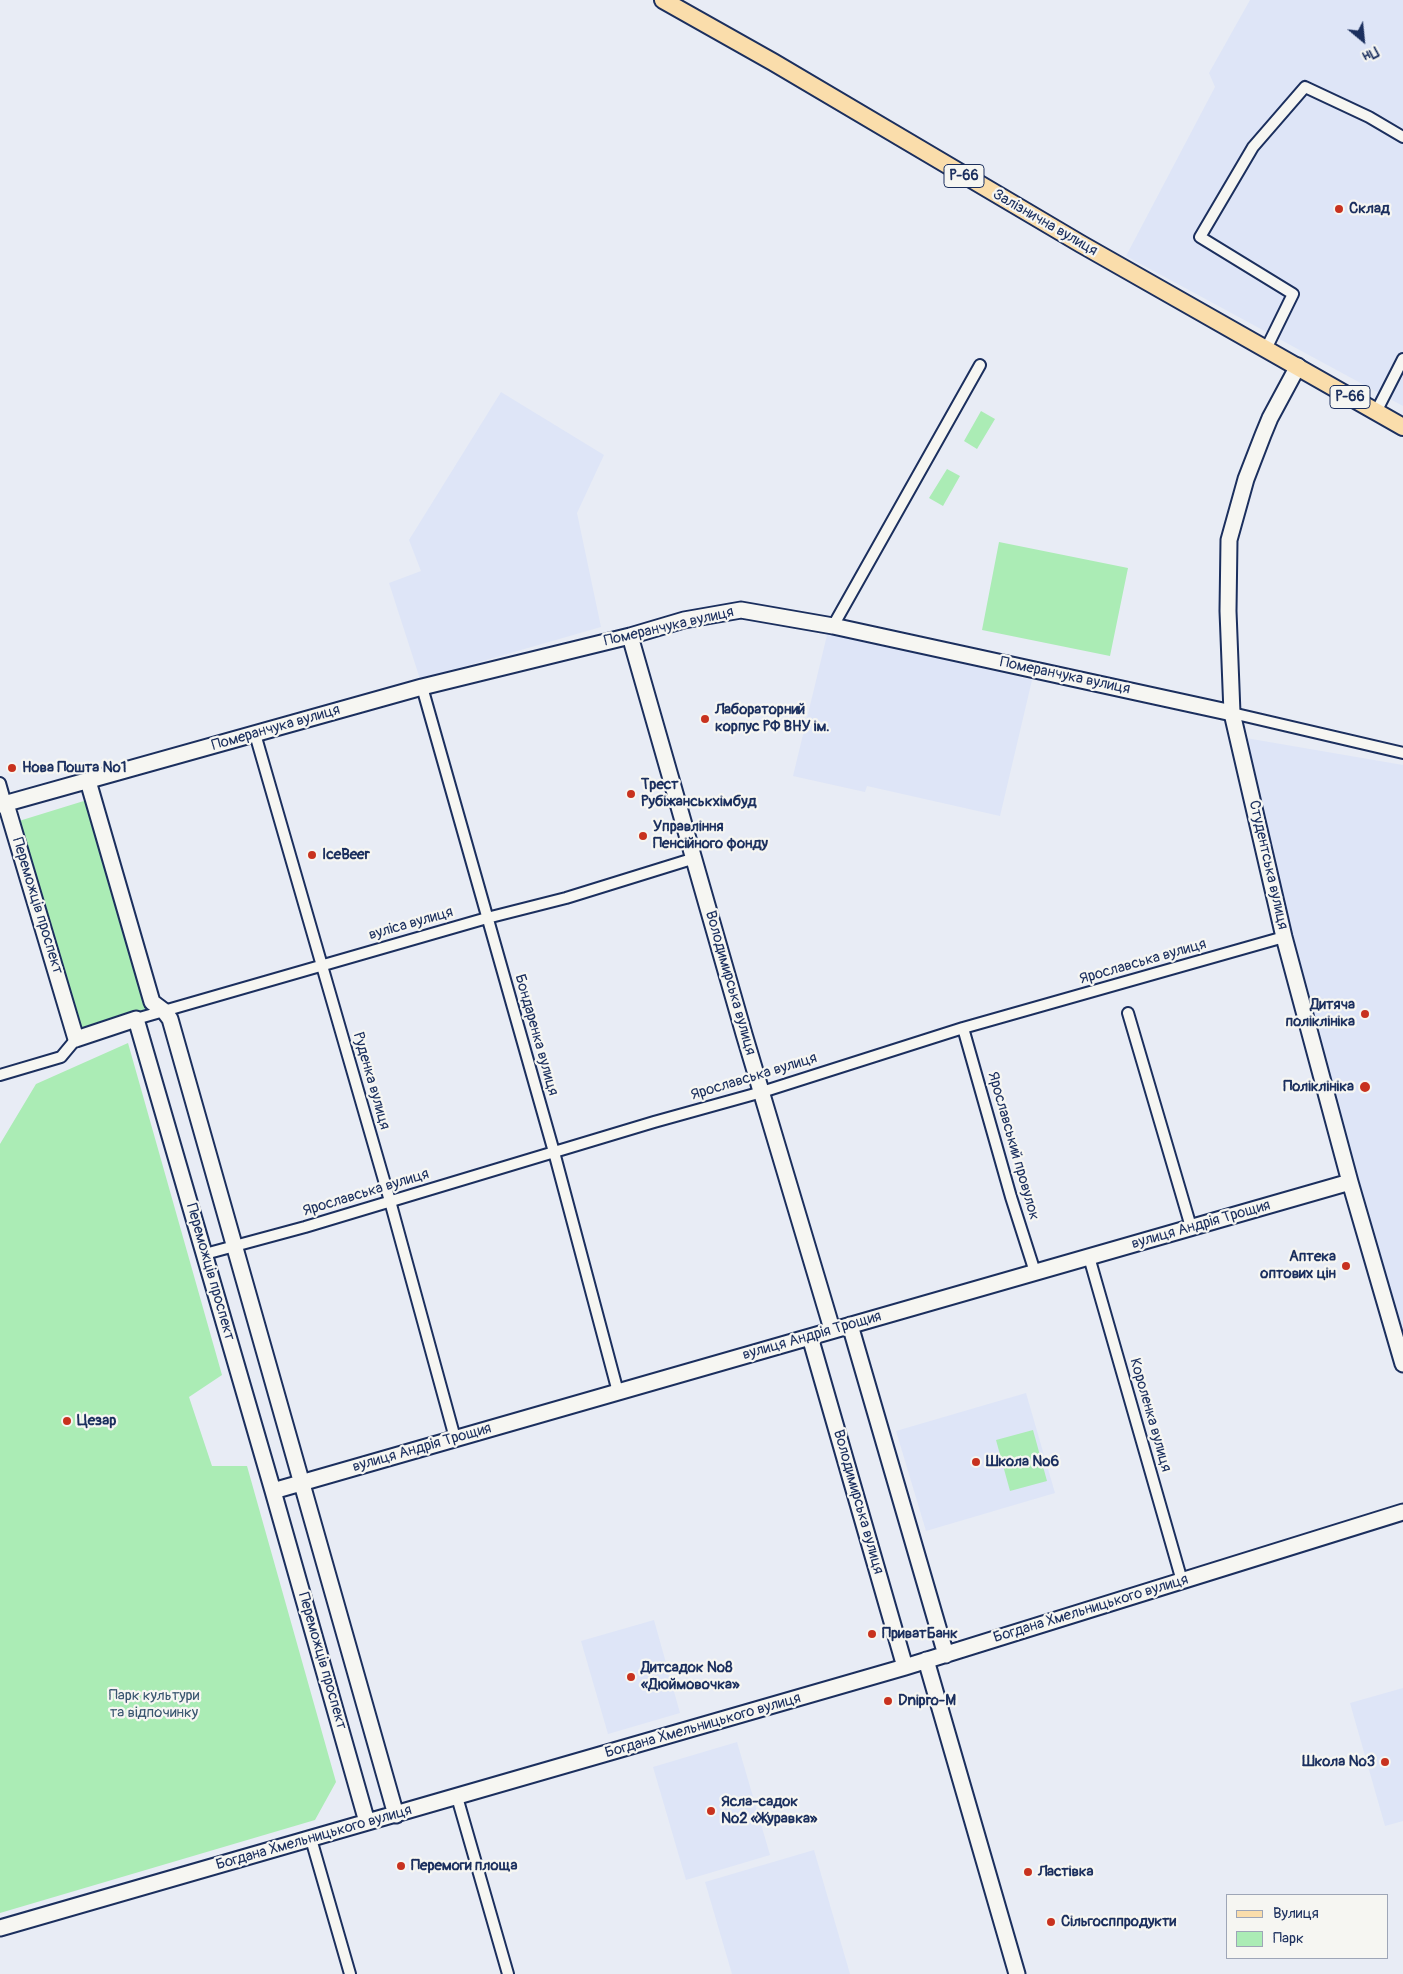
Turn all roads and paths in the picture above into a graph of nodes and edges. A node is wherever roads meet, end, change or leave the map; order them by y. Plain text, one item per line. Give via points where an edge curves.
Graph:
1 (663, 0) edge
2 (1403, 137) edge
3 (1266, 348) junction
4 (1403, 359) edge
5 (980, 365) dead end
6 (1298, 366) junction
7 (1376, 412) junction
8 (1403, 427) edge
9 (833, 626) junction
10 (630, 636) junction
11 (422, 687) junction
12 (1232, 713) junction
13 (254, 734) junction
14 (1403, 754) edge
15 (88, 781) junction
16 (0, 783) edge
17 (3, 804) edge
18 (695, 858) junction
19 (487, 918) junction
20 (1284, 937) junction
21 (322, 965) junction
22 (164, 1011) junction
23 (1128, 1013) dead end
24 (136, 1019) junction
25 (962, 1028) junction
26 (76, 1039) junction
27 (0, 1075) edge
28 (762, 1092) junction
29 (554, 1152) junction
30 (1350, 1182) junction
31 (390, 1201) junction
32 (1191, 1227) junction
33 (234, 1247) junction
34 (204, 1254) junction
35 (1089, 1257) junction
36 (1035, 1272) junction
37 (850, 1325) junction
38 (832, 1330) junction
39 (810, 1337) junction
40 (1403, 1364) edge
41 (618, 1392) junction
42 (455, 1438) junction
43 (301, 1483) junction
44 (273, 1490) junction
45 (1403, 1512) edge
46 (1182, 1581) junction
47 (946, 1654) junction
48 (926, 1660) junction
49 (905, 1667) junction
50 (457, 1797) junction
51 (396, 1814) junction
52 (367, 1822) junction
53 (310, 1839) junction
54 (0, 1928) edge
55 (350, 1974) edge
56 (508, 1974) edge
57 (1017, 1974) edge

1 - 3 main road, Залізнична вулиця / Р-66
2 - 3 street via 1305,87 1252,147 1200,237 1293,294
3 - 6 main road, Залізнична вулиця / Р-66
4 - 7 street
5 - 9 street
6 - 7 main road, Залізнична вулиця / Р-66
6 - 12 street, Студентська вулиця via 1259,444 1229,540
7 - 8 main road, Залізнична вулиця / Р-66
9 - 10 street, Померанчука вулиця via 742,610 684,620
9 - 12 street, Померанчука вулиця
10 - 11 street, Померанчука вулиця
10 - 18 street, Володимирська вулиця
11 - 13 street, Померанчука вулиця
11 - 19 street, Бондаренка вулиця
12 - 14 street, Померанчука вулиця
12 - 20 street, Студентська вулиця
13 - 15 street, Померанчука вулиця
13 - 21 street, Руденка вулиця
15 - 17 street, Померанчука вулиця
15 - 22 street, Переможців проспект via 152,1002
16 - 17 street
17 - 26 street, Переможців проспект
18 - 19 street, вуліса вулиця via 566,898
18 - 28 street, Володимирська вулиця
19 - 21 street, вуліса вулиця
19 - 29 street, Бондаренка вулиця
20 - 25 street, Ярославська вулиця
20 - 30 street, Студентська вулиця
21 - 22 street, вуліса вулиця
21 - 31 street, Руденка вулиця
22 - 24 street, вуліса вулиця
22 - 33 street, Переможців проспект via 170,1019
23 - 32 street
24 - 26 street
24 - 34 street, Переможців проспект
25 - 28 street, Ярославська вулиця
25 - 36 street, Ярославський провулок
26 - 27 street via 61,1057
28 - 29 street, Ярославська вулиця
28 - 38 street, Володимирська вулиця
29 - 31 street, Ярославська вулиця
29 - 41 street, Бондаренка вулиця
30 - 32 street, вулиця Андрія Трощия
30 - 40 street, Студентська вулиця
31 - 33 street, Ярославська вулиця
31 - 42 street, Руденка вулиця
32 - 35 street, вулиця Андрія Трощия
33 - 34 street, Ярославська вулиця
33 - 43 street, Переможців проспект
34 - 44 street, Переможців проспект
35 - 36 street, вулиця Андрія Трощия
35 - 46 street, Короленка вулиця
36 - 37 street, вулиця Андрія Трощия
37 - 38 street, вулиця Андрія Трощия
37 - 47 street
38 - 39 street, вулиця Андрія Трощия
39 - 41 street, вулиця Андрія Трощия
39 - 49 street, Володимирська вулиця
41 - 42 street, вулиця Андрія Трощия
42 - 43 street, вулиця Андрія Трощия
43 - 44 street, вулиця Андрія Трощия
43 - 51 street, Переможців проспект
44 - 52 street, Переможців проспект
45 - 46 street, Богдана Хмельницького вулиця
46 - 47 street, Богдана Хмельницького вулиця
47 - 48 street, Богдана Хмельницького вулиця
48 - 49 street, Богдана Хмельницького вулиця
48 - 57 street
49 - 50 street, Богдана Хмельницького вулиця
50 - 51 street, Богдана Хмельницького вулиця
50 - 56 street
51 - 52 street, Богдана Хмельницького вулиця
52 - 53 street, Богдана Хмельницького вулиця
53 - 54 street, Богдана Хмельницького вулиця
53 - 55 street

